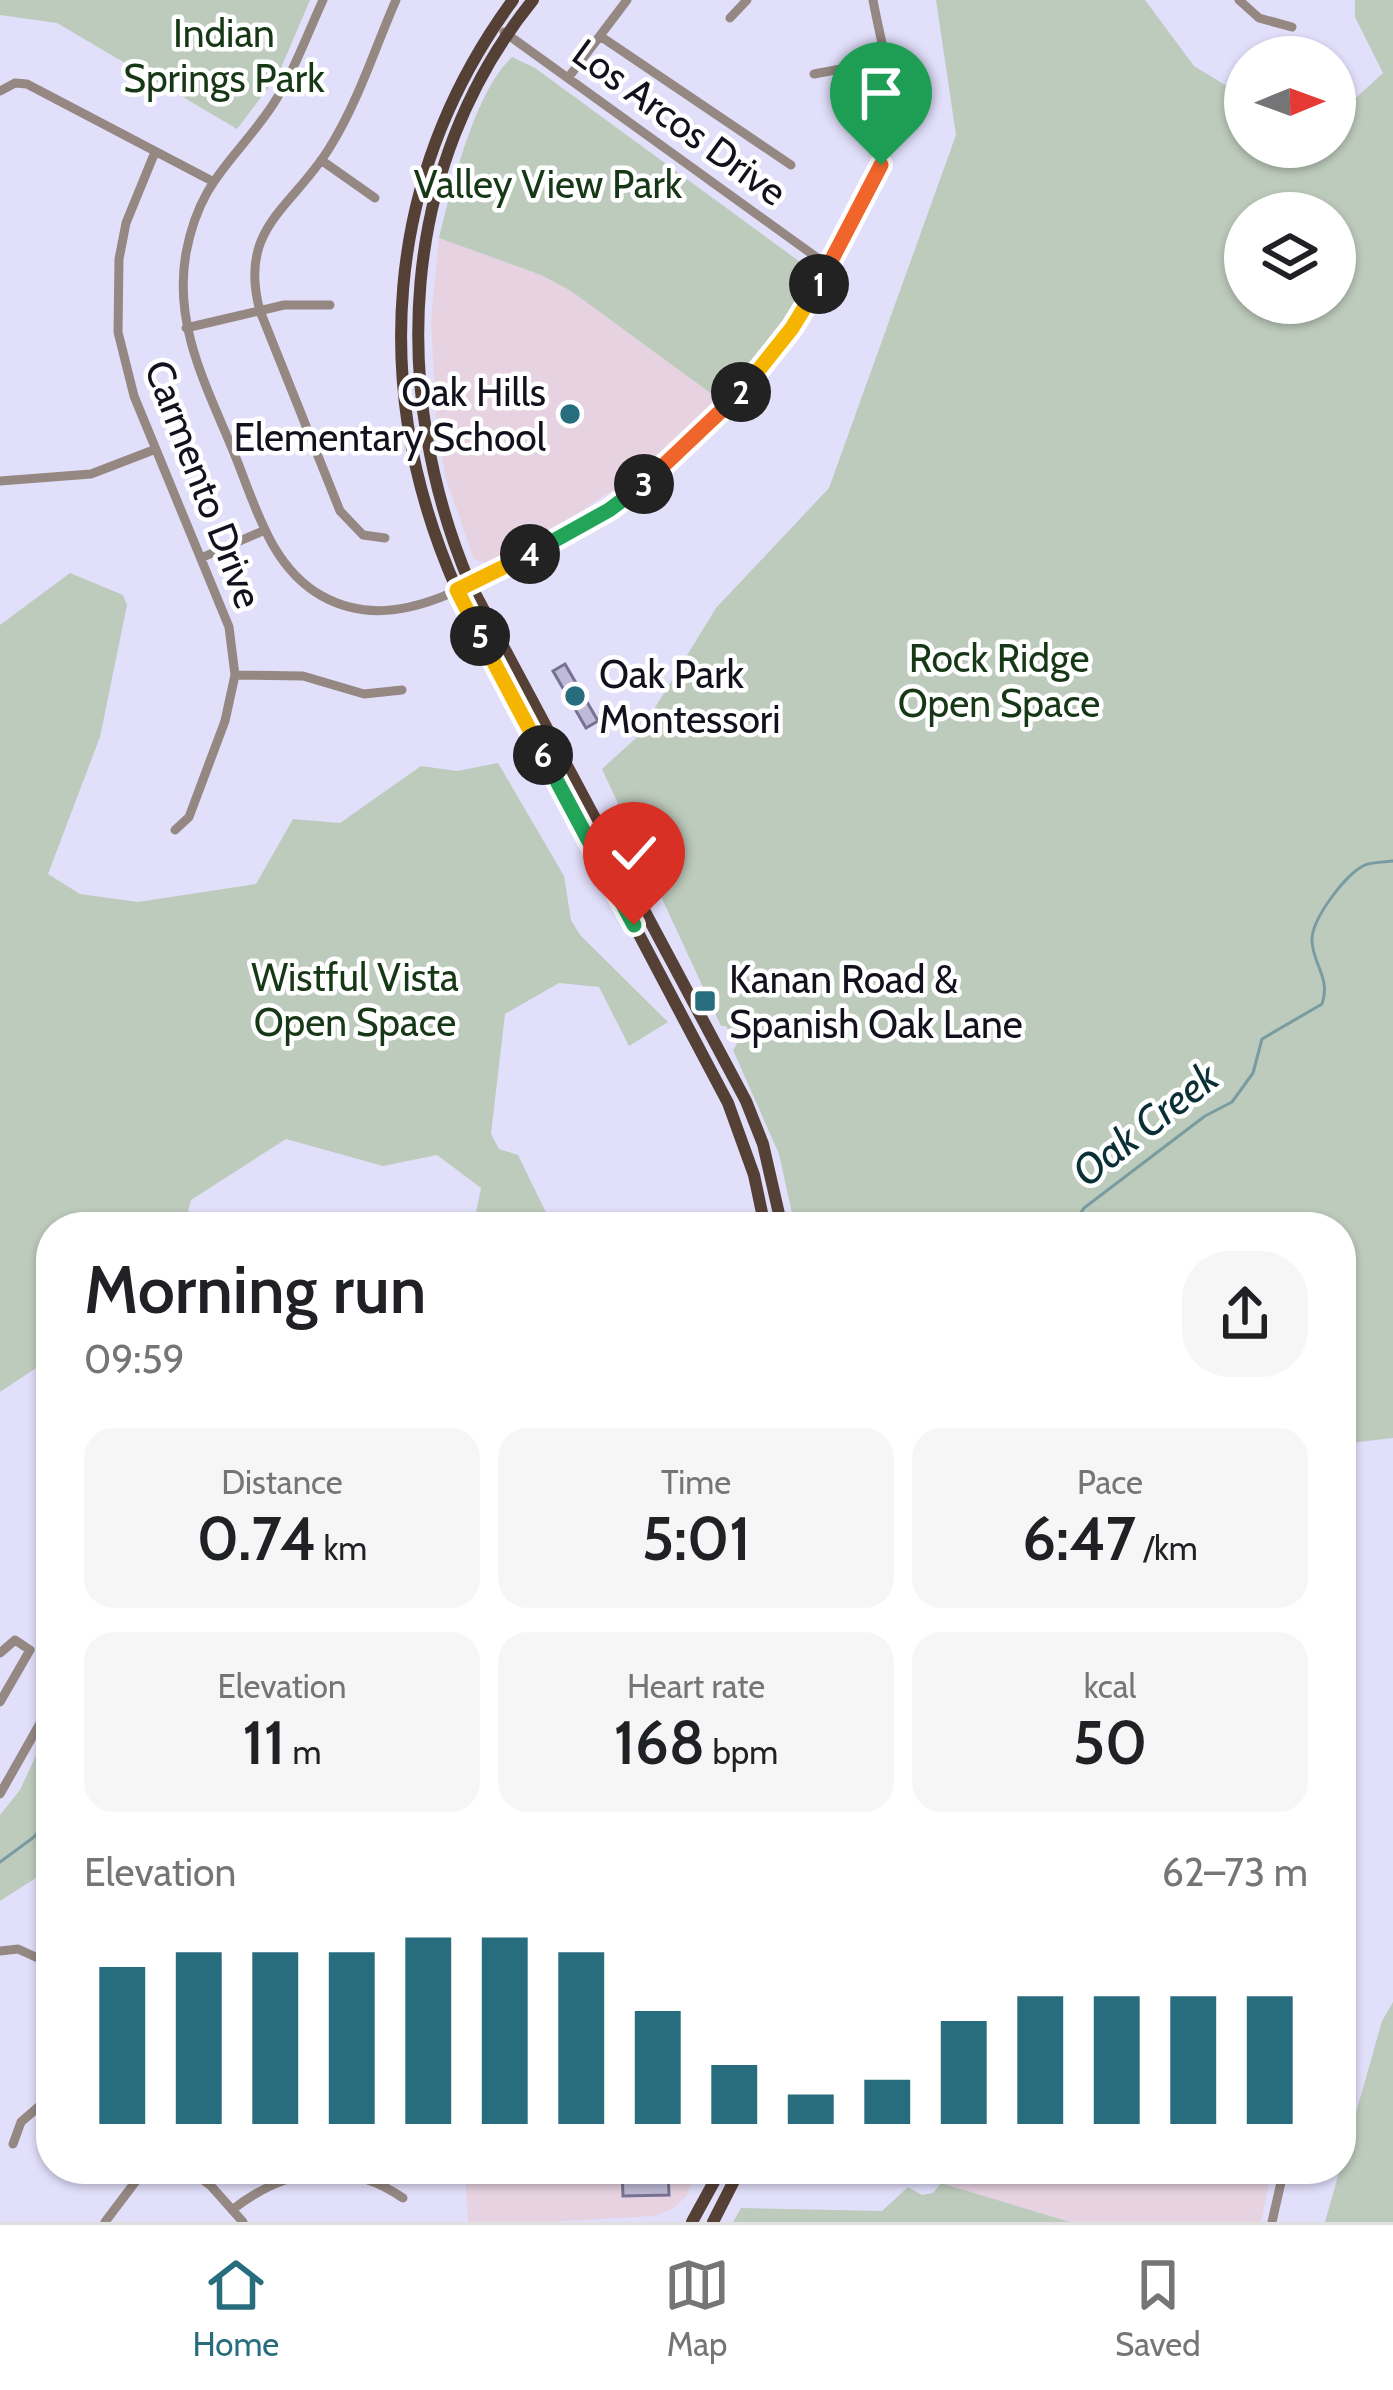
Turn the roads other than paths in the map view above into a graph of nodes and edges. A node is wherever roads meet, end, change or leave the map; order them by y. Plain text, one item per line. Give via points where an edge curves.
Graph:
1 (322, 0) edge
2 (396, 0) edge
3 (513, 0) edge
4 (533, 0) edge
5 (628, 0) edge
6 (747, 0) edge
7 (873, 0) edge
8 (1240, 0) edge
9 (730, 18) dead end
10 (494, 26) junction
11 (1292, 26) dead end
12 (508, 35) junction
13 (600, 36) junction
14 (884, 61) junction
15 (814, 74) dead end
16 (568, 78) junction
17 (1, 90) edge
18 (155, 152) junction
19 (321, 160) junction
20 (791, 165) dead end
21 (212, 182) junction
22 (375, 198) dead end
23 (830, 267) junction
24 (330, 305) dead end
25 (260, 311) junction
26 (186, 328) junction
27 (156, 449) junction
28 (0, 481) edge
29 (265, 530) junction
30 (385, 538) dead end
31 (201, 558) junction
32 (464, 587) junction
33 (235, 674) junction
34 (402, 690) dead end
35 (175, 830) dead end
36 (761, 1212) edge
37 (779, 1212) edge
38 (0, 1653) edge
39 (0, 1702) edge
40 (36, 1733) edge
41 (0, 1794) edge
42 (0, 1951) edge
43 (36, 1957) edge
44 (36, 2109) edge
45 (13, 2144) dead end
46 (134, 2184) edge
47 (204, 2184) edge
48 (271, 2184) edge
49 (374, 2184) edge
50 (713, 2184) edge
51 (732, 2184) edge
52 (1281, 2184) edge
53 (403, 2198) dead end
54 (232, 2210) junction
55 (105, 2222) edge
56 (243, 2222) edge
57 (692, 2222) edge
58 (712, 2222) edge
59 (1272, 2222) edge

1 - 21 street via 278,98
2 - 19 street
3 - 10 main road
4 - 12 main road
5 - 13 street
6 - 9 street
7 - 14 street
8 - 11 street via 1259,18
10 - 12 street, Los Arcos Drive
10 - 32 main road via 428,164 401,304 411,458 438,547
12 - 16 street, Los Arcos Drive
12 - 32 main road via 443,168 417,306 428,457
13 - 16 street
13 - 20 street
14 - 15 street
14 - 23 street via 887,147
16 - 23 street, Los Arcos Drive
17 - 18 street via 27,84
18 - 21 street
18 - 27 street, Carmento Drive via 126,223 116,298 125,368
19 - 22 street
19 - 25 street via 260,239 253,277
21 - 26 street via 186,253
23 - 32 street via 756,375 672,461 578,529
24 - 25 street
25 - 26 street
25 - 30 street via 340,511 363,535
26 - 29 street
27 - 28 street via 91,474
27 - 31 street, Carmento Drive
29 - 31 street
29 - 32 street via 296,577 347,607 405,610
31 - 33 street, Carmento Drive via 229,627
32 - 36 main road via 711,1067 742,1138
32 - 37 main road via 746,1102
33 - 34 street via 303,676 364,694
33 - 35 street, Carmento Drive via 189,817
38 - 39 street via 15,1640 30,1650
40 - 41 street
42 - 43 street
44 - 45 street
46 - 55 street
47 - 54 street
48 - 54 street
49 - 53 street
50 - 57 main road
51 - 58 main road
52 - 59 street
54 - 56 street

